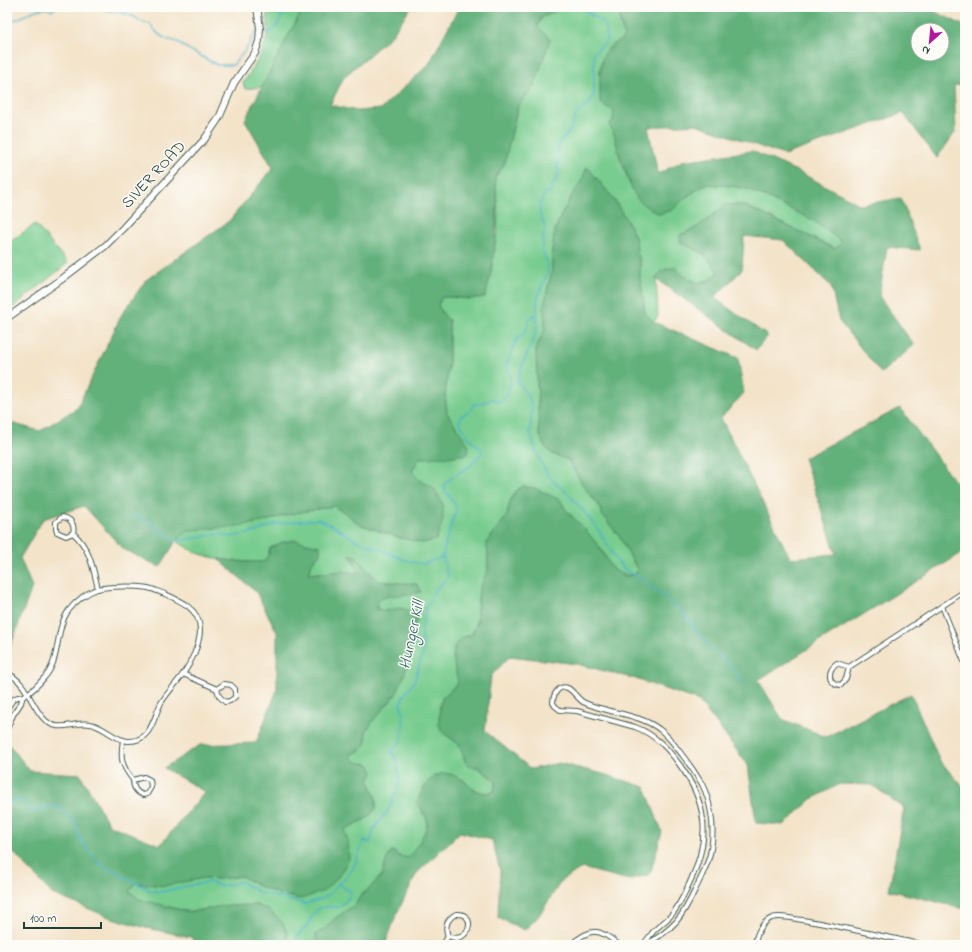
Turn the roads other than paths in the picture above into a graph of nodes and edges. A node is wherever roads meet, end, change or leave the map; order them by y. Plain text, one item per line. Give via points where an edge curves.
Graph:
1 (257, 7) edge
2 (7, 318) edge
3 (73, 533) junction
4 (98, 588) junction
5 (965, 591) edge
6 (942, 606) junction
7 (965, 664) edge
8 (849, 667) junction
9 (7, 673) edge
10 (183, 674) junction
11 (217, 689) junction
12 (28, 693) junction
13 (23, 696) junction
14 (7, 710) edge
15 (631, 717) junction
16 (630, 726) junction
17 (7, 729) edge
18 (123, 740) junction
19 (685, 759) junction
20 (678, 763) junction
21 (133, 780) junction
22 (704, 829) junction
23 (712, 829) junction
24 (679, 904) junction
25 (686, 908) junction
26 (448, 936) junction
27 (443, 945) edge
28 (570, 945) edge
29 (619, 945) edge
30 (644, 945) edge
31 (756, 945) edge
32 (925, 945) edge

1 - 2 street, SIVER ROAD via 260,28 255,53 234,83 219,118 204,140 107,244
3 - 3 street via 66,536 57,532 56,524 59,519 66,517 70,520
3 - 4 street via 89,553
4 - 10 street via 149,588 179,600 193,610 200,624 200,632 194,653
4 - 12 street via 80,598 67,612 49,671
5 - 6 street
6 - 7 street
6 - 8 street
8 - 8 street via 837,663 830,671 830,679 840,685 846,679
9 - 12 street via 21,683
10 - 11 street
10 - 18 street via 161,704 147,734 133,741
11 - 11 street via 225,702 235,697 235,689 231,685 224,684
12 - 13 street
12 - 18 street via 50,724 63,727 82,723 95,725
13 - 14 street via 16,697
13 - 17 street
15 - 16 street
15 - 16 street via 584,703 567,688 560,688 553,698 555,706 560,710 577,710
15 - 19 street via 660,729
16 - 20 street via 644,730 657,739
18 - 21 street via 122,762
19 - 20 street
19 - 23 street via 706,794
20 - 22 street via 698,795
21 - 21 street via 146,778 151,782 150,790 145,795 138,794
22 - 23 street
22 - 24 street via 698,863
23 - 25 street via 708,861
24 - 25 street
24 - 30 street via 668,919 652,932
25 - 30 street via 674,925
26 - 26 street via 458,938 468,932 470,923 467,917 456,914 450,918 446,930
26 - 27 street
28 - 29 street via 586,933 594,931 606,935
31 - 32 street via 757,935 762,926 773,918 812,922

